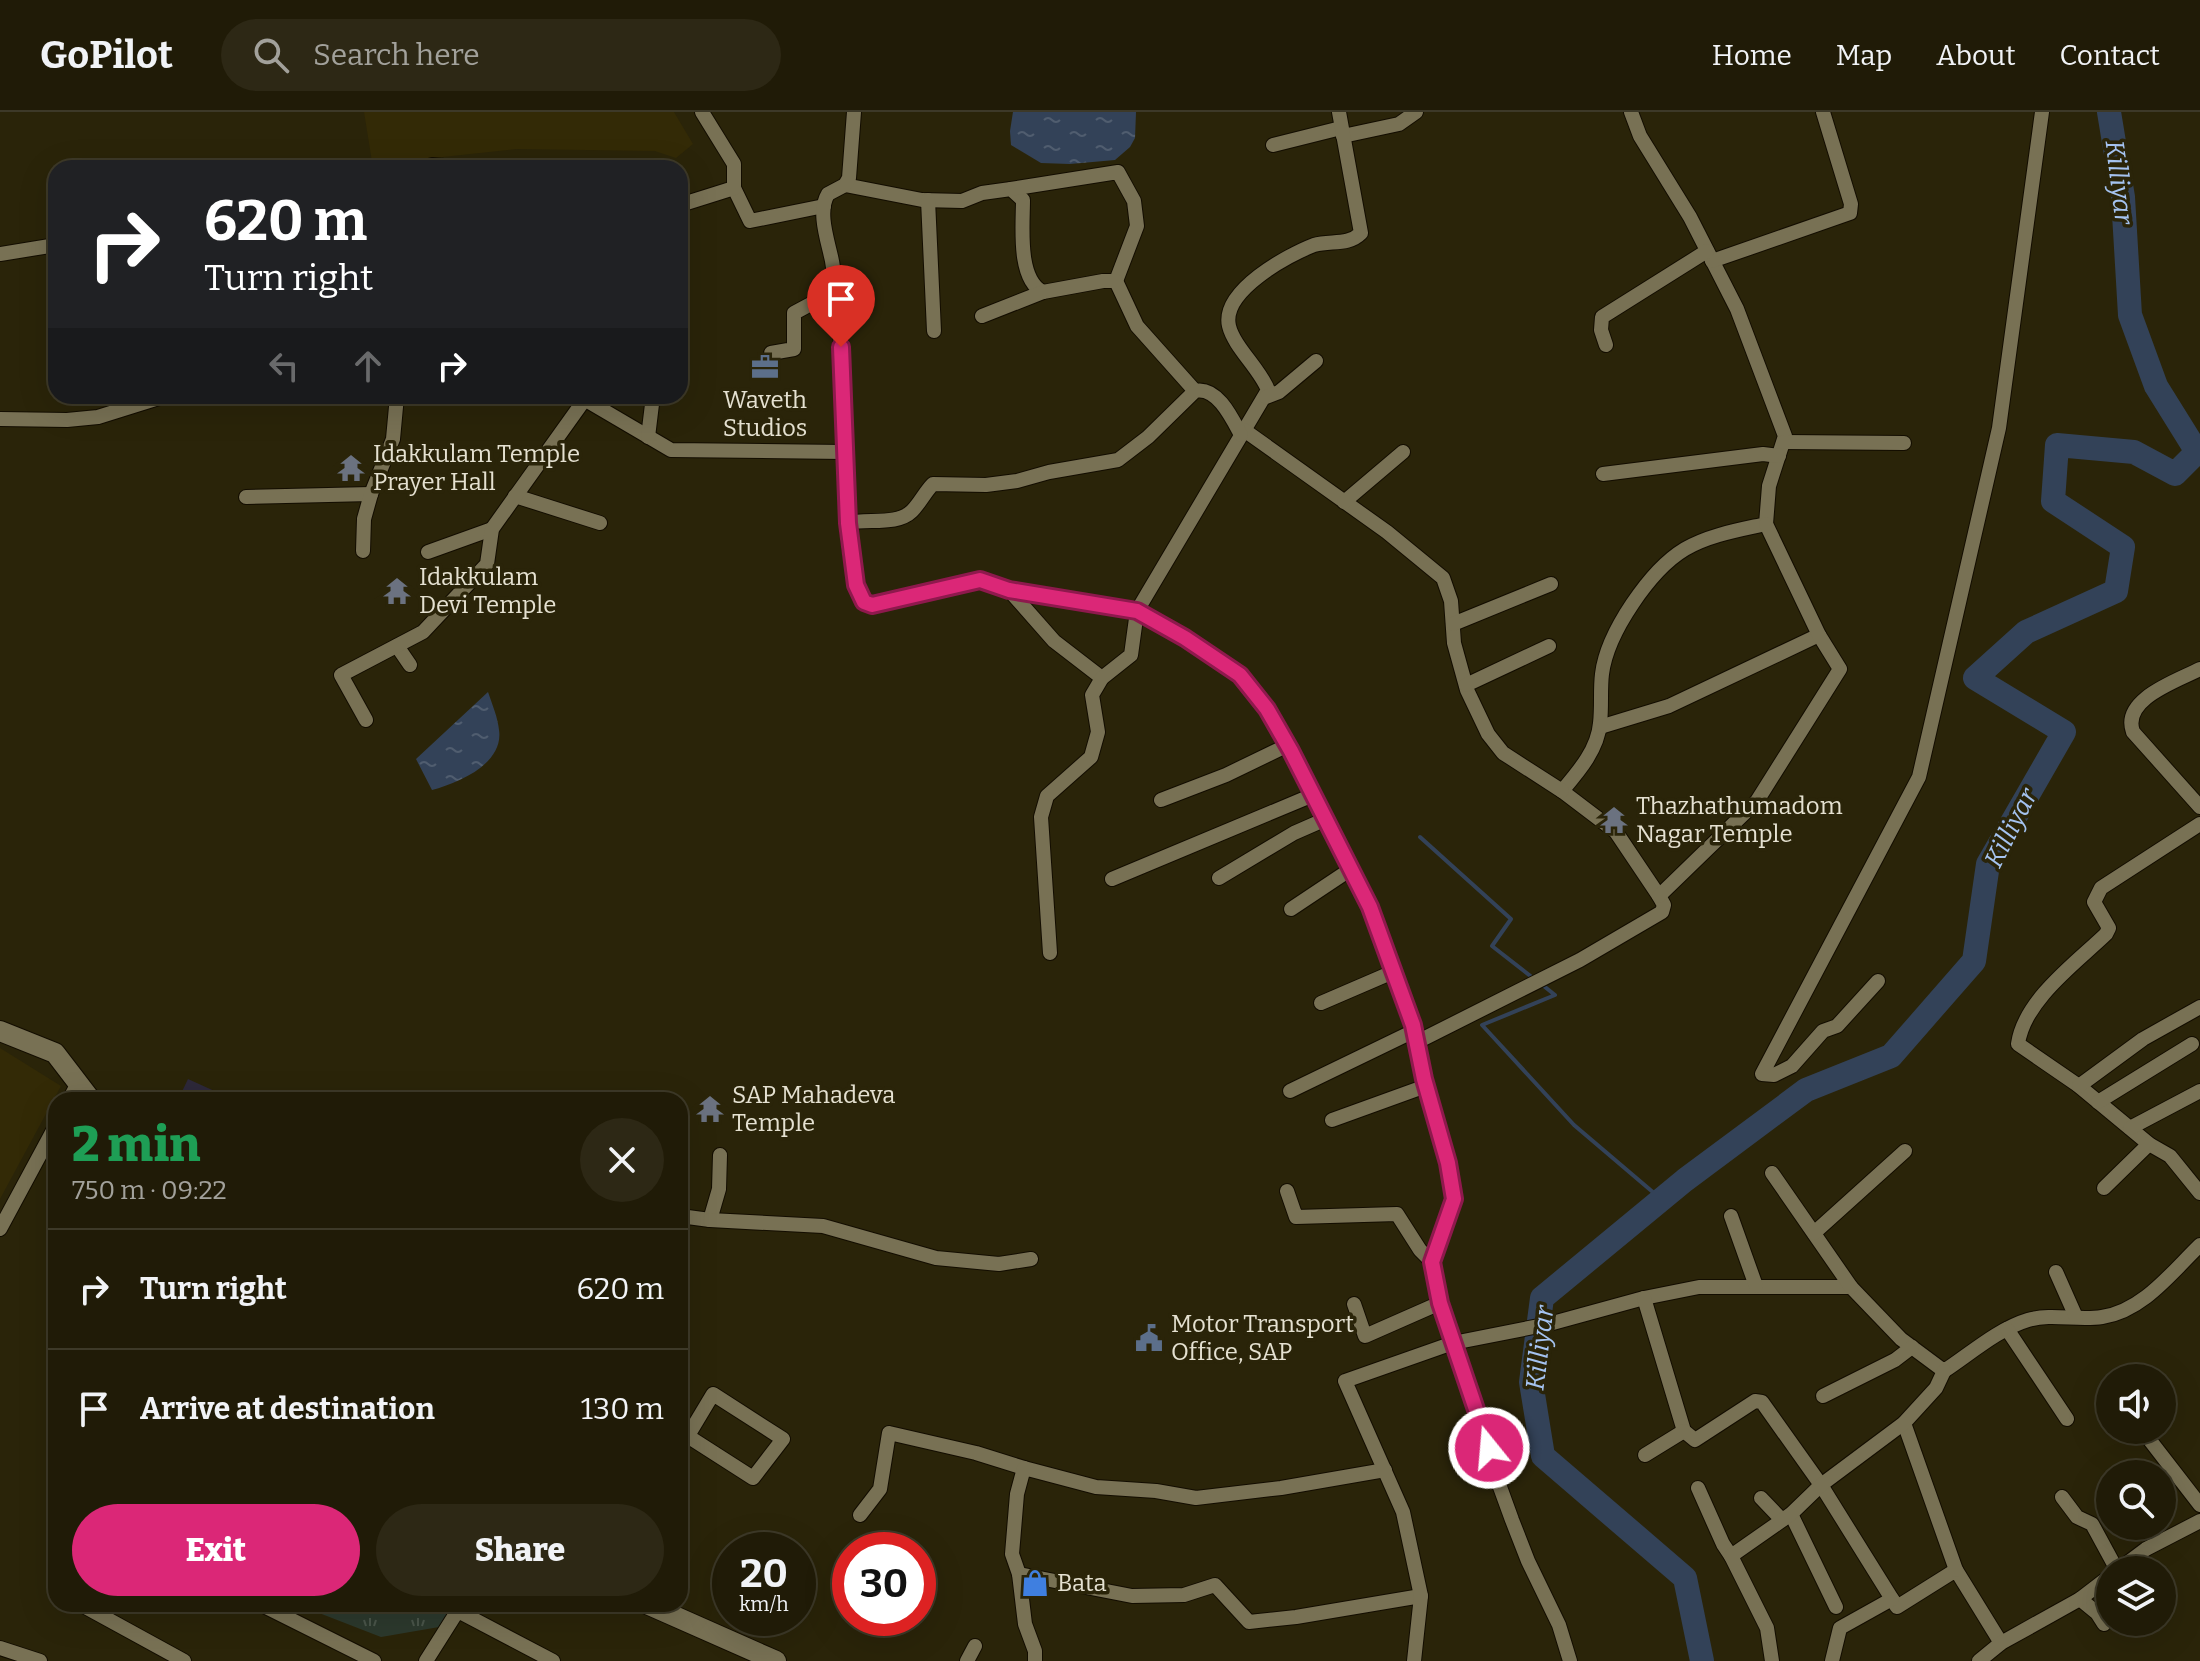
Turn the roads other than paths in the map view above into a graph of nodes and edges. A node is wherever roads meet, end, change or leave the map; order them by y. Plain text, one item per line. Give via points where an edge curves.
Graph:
1 (702, 112) edge
2 (854, 112) edge
3 (1339, 112) edge
4 (1416, 112) edge
5 (1631, 112) edge
6 (1823, 112) edge
7 (2042, 112) edge
8 (1342, 132) junction
9 (1273, 145) dead end
10 (845, 185) junction
11 (734, 188) junction
12 (1011, 189) junction
13 (928, 200) junction
14 (688, 202) edge
15 (824, 206) junction
16 (48, 246) edge
17 (0, 254) edge
18 (1709, 256) junction
19 (1116, 281) junction
20 (837, 290) junction
21 (1043, 292) junction
22 (982, 316) dead end
23 (934, 331) dead end
24 (1606, 345) dead end
25 (771, 353) dead end
26 (1316, 361) dead end
27 (1195, 391) junction
28 (1266, 397) junction
29 (139, 404) edge
30 (396, 404) edge
31 (577, 404) edge
32 (594, 404) edge
33 (652, 404) edge
34 (0, 419) edge
35 (1242, 432) junction
36 (648, 437) junction
37 (1904, 443) dead end
38 (1782, 449) junction
39 (844, 452) junction
40 (1403, 452) dead end
41 (1603, 474) dead end
42 (371, 494) junction
43 (515, 496) junction
44 (246, 497) dead end
45 (1344, 502) junction
46 (600, 523) dead end
47 (848, 523) junction
48 (1766, 524) junction
49 (492, 529) junction
50 (363, 551) dead end
51 (428, 552) dead end
52 (1551, 584) dead end
53 (1009, 590) junction
54 (1137, 611) junction
55 (1453, 624) junction
56 (1819, 635) junction
57 (397, 646) junction
58 (1549, 646) dead end
59 (410, 665) dead end
60 (2200, 669) edge
61 (1102, 678) junction
62 (1466, 685) junction
63 (366, 720) dead end
64 (1600, 727) junction
65 (1288, 745) junction
66 (1562, 791) junction
67 (1313, 795) junction
68 (1161, 800) dead end
69 (2200, 807) edge
70 (1326, 819) junction
71 (2200, 824) edge
72 (1351, 869) junction
73 (1219, 878) dead end
74 (1112, 879) dead end
75 (1659, 896) junction
76 (1291, 909) dead end
77 (1050, 953) dead end
78 (1393, 972) junction
79 (1878, 981) dead end
80 (1321, 1003) dead end
81 (2200, 1007) edge
82 (0, 1031) edge
83 (1416, 1036) junction
84 (2192, 1044) dead end
85 (1426, 1086) junction
86 (2079, 1086) junction
87 (1290, 1091) dead end
88 (2200, 1091) edge
89 (74, 1092) edge
90 (2098, 1102) junction
91 (1332, 1120) dead end
92 (2130, 1128) junction
93 (48, 1140) edge
94 (2149, 1144) junction
95 (1905, 1151) dead end
96 (720, 1155) dead end
97 (1772, 1173) dead end
98 (2104, 1188) dead end
99 (1287, 1191) dead end
100 (2200, 1193) edge
101 (1731, 1216) dead end
102 (688, 1217) edge
103 (710, 1220) junction
104 (0, 1229) edge
105 (1814, 1233) junction
106 (2200, 1245) edge
107 (1031, 1259) dead end
108 (1432, 1262) junction
109 (2056, 1272) dead end
110 (1756, 1286) junction
111 (1851, 1287) junction
112 (1644, 1298) junction
113 (1440, 1303) junction
114 (1354, 1304) dead end
115 (2076, 1317) junction
116 (2007, 1329) junction
117 (1453, 1343) junction
118 (1912, 1347) junction
119 (1944, 1371) junction
120 (1823, 1396) dead end
121 (2067, 1419) dead end
122 (1904, 1423) junction
123 (1684, 1431) junction
124 (688, 1436) edge
125 (2153, 1444) edge
126 (688, 1445) edge
127 (1645, 1455) dead end
128 (1024, 1468) junction
129 (1385, 1470) junction
130 (1821, 1485) junction
131 (1698, 1488) dead end
132 (2062, 1497) dead end
133 (1761, 1498) dead end
134 (2200, 1505) edge
135 (860, 1515) dead end
136 (1786, 1517) junction
137 (2200, 1521) edge
138 (1731, 1556) junction
139 (2109, 1556) edge
140 (2136, 1556) edge
141 (1956, 1570) junction
142 (1019, 1574) junction
143 (2096, 1587) edge
144 (1421, 1596) junction
145 (1892, 1599) junction
146 (2080, 1599) junction
147 (1836, 1607) dead end
148 (95, 1612) edge
149 (276, 1612) edge
150 (457, 1612) edge
151 (469, 1612) edge
152 (665, 1612) edge
153 (2096, 1612) edge
154 (2001, 1643) junction
155 (975, 1646) dead end
156 (0, 1648) edge
157 (40, 1661) edge
158 (184, 1661) edge
159 (374, 1661) edge
160 (426, 1661) edge
161 (553, 1661) edge
162 (776, 1661) edge
163 (967, 1661) edge
164 (1035, 1661) edge
165 (1414, 1661) edge
166 (1570, 1661) edge
167 (1772, 1661) edge
168 (1832, 1661) edge
169 (1979, 1661) edge

1 - 11 street via 734,164
2 - 10 street
3 - 8 street
4 - 8 street via 1399,124
5 - 18 street
6 - 18 street via 1850,213
7 - 79 street via 1999,428 1919,777 1762,1074 1774,1075 1792,1066
8 - 9 street
8 - 28 street via 1361,233 1354,240 1319,244 1286,256 1248,284 1230,310 1229,326 1266,385
10 - 13 street
10 - 15 street via 828,194
11 - 14 street
11 - 15 street via 750,221
12 - 13 street via 962,201
12 - 19 street via 1118,172 1134,201 1137,226
12 - 21 street via 1023,200 1022,251 1032,283
13 - 23 street
15 - 20 street
16 - 17 street
18 - 24 street via 1602,317
18 - 38 street via 1737,309 1785,436
19 - 21 street
19 - 27 street via 1137,326
20 - 25 street via 794,313 794,349
20 - 39 street
21 - 22 street
26 - 28 street
27 - 35 street via 1209,391
27 - 47 street via 1118,460 1017,481 933,484 910,514
28 - 35 street
29 - 34 street via 98,417
30 - 42 street via 393,439
31 - 43 street
32 - 36 street
33 - 36 street
35 - 45 street
35 - 54 street
36 - 39 street via 671,450
37 - 38 street
38 - 41 street
38 - 48 street via 1769,486
39 - 47 street
40 - 45 street
42 - 44 street
42 - 50 street
43 - 46 street
43 - 49 street
45 - 55 street via 1443,578
47 - 53 street via 856,585 864,602 872,605 980,580
48 - 56 street
48 - 64 street via 1705,539 1671,558 1657,573 1619,627 1607,659
49 - 51 street
49 - 57 street via 487,564 423,632
52 - 55 street
53 - 54 street
53 - 61 street via 1054,641
54 - 61 street via 1131,655
54 - 65 street via 1240,675
55 - 62 street
56 - 64 street via 1669,706
56 - 75 street via 1840,669 1757,801
57 - 59 street
57 - 63 street via 341,675
58 - 62 street
60 - 69 street via 2142,701 2130,723
61 - 77 street via 1092,695 1098,732 1091,757 1047,796 1041,817
62 - 66 street via 1488,734 1503,753
64 - 66 street via 1583,767
65 - 67 street
65 - 68 street
66 - 75 street via 1616,832
67 - 70 street
67 - 74 street
70 - 72 street
70 - 73 street
71 - 86 street via 2101,888 2094,902 2109,928 2106,934 2069,964 2029,1015 2018,1044
72 - 76 street
72 - 78 street
75 - 83 street via 1664,905 1657,917 1580,960
78 - 80 street
78 - 83 street
81 - 86 street via 2143,1039
82 - 89 street via 55,1053
83 - 85 street
83 - 87 street
84 - 90 street
85 - 91 street
85 - 108 street via 1454,1199
86 - 90 street
88 - 92 street
90 - 92 street
92 - 94 street
93 - 104 street
94 - 98 street
94 - 100 street via 2170,1156
95 - 105 street
96 - 103 street via 719,1189
97 - 105 street
99 - 108 street via 1296,1217 1397,1214
101 - 110 street
102 - 103 street
103 - 107 street via 823,1226 936,1258 999,1264
105 - 111 street
106 - 115 street via 2137,1303 2102,1317
108 - 113 street
109 - 115 street
110 - 111 street
110 - 112 street via 1699,1287
111 - 118 street
112 - 117 street
112 - 123 street
113 - 114 street via 1365,1336
113 - 117 street
115 - 116 street via 2029,1319
116 - 119 street
116 - 121 street
117 - 129 street via 1345,1381
117 - 166 street via 1507,1506
118 - 119 street
118 - 120 street
119 - 122 street via 1936,1388
122 - 130 street
122 - 141 street
123 - 127 street
123 - 130 street via 1695,1440 1755,1401 1762,1402
124 - 126 street via 713,1394 783,1439 753,1478
125 - 134 street
128 - 129 street via 1096,1487 1196,1498
128 - 135 street via 889,1433 880,1489
128 - 142 street via 1012,1534
129 - 144 street via 1403,1512
130 - 136 street
130 - 145 street
131 - 138 street
132 - 139 street via 2077,1517 2092,1524
133 - 136 street
136 - 138 street
136 - 147 street
137 - 140 street
138 - 167 street via 1767,1628
141 - 145 street via 1897,1607
141 - 154 street
142 - 144 street via 1132,1596 1184,1595 1215,1585 1249,1622
142 - 164 street
143 - 146 street
144 - 165 street
145 - 168 street via 1840,1628
146 - 153 street
146 - 154 street
148 - 158 street
149 - 159 street
150 - 160 street
151 - 161 street
152 - 162 street
154 - 169 street
155 - 163 street
156 - 157 street

